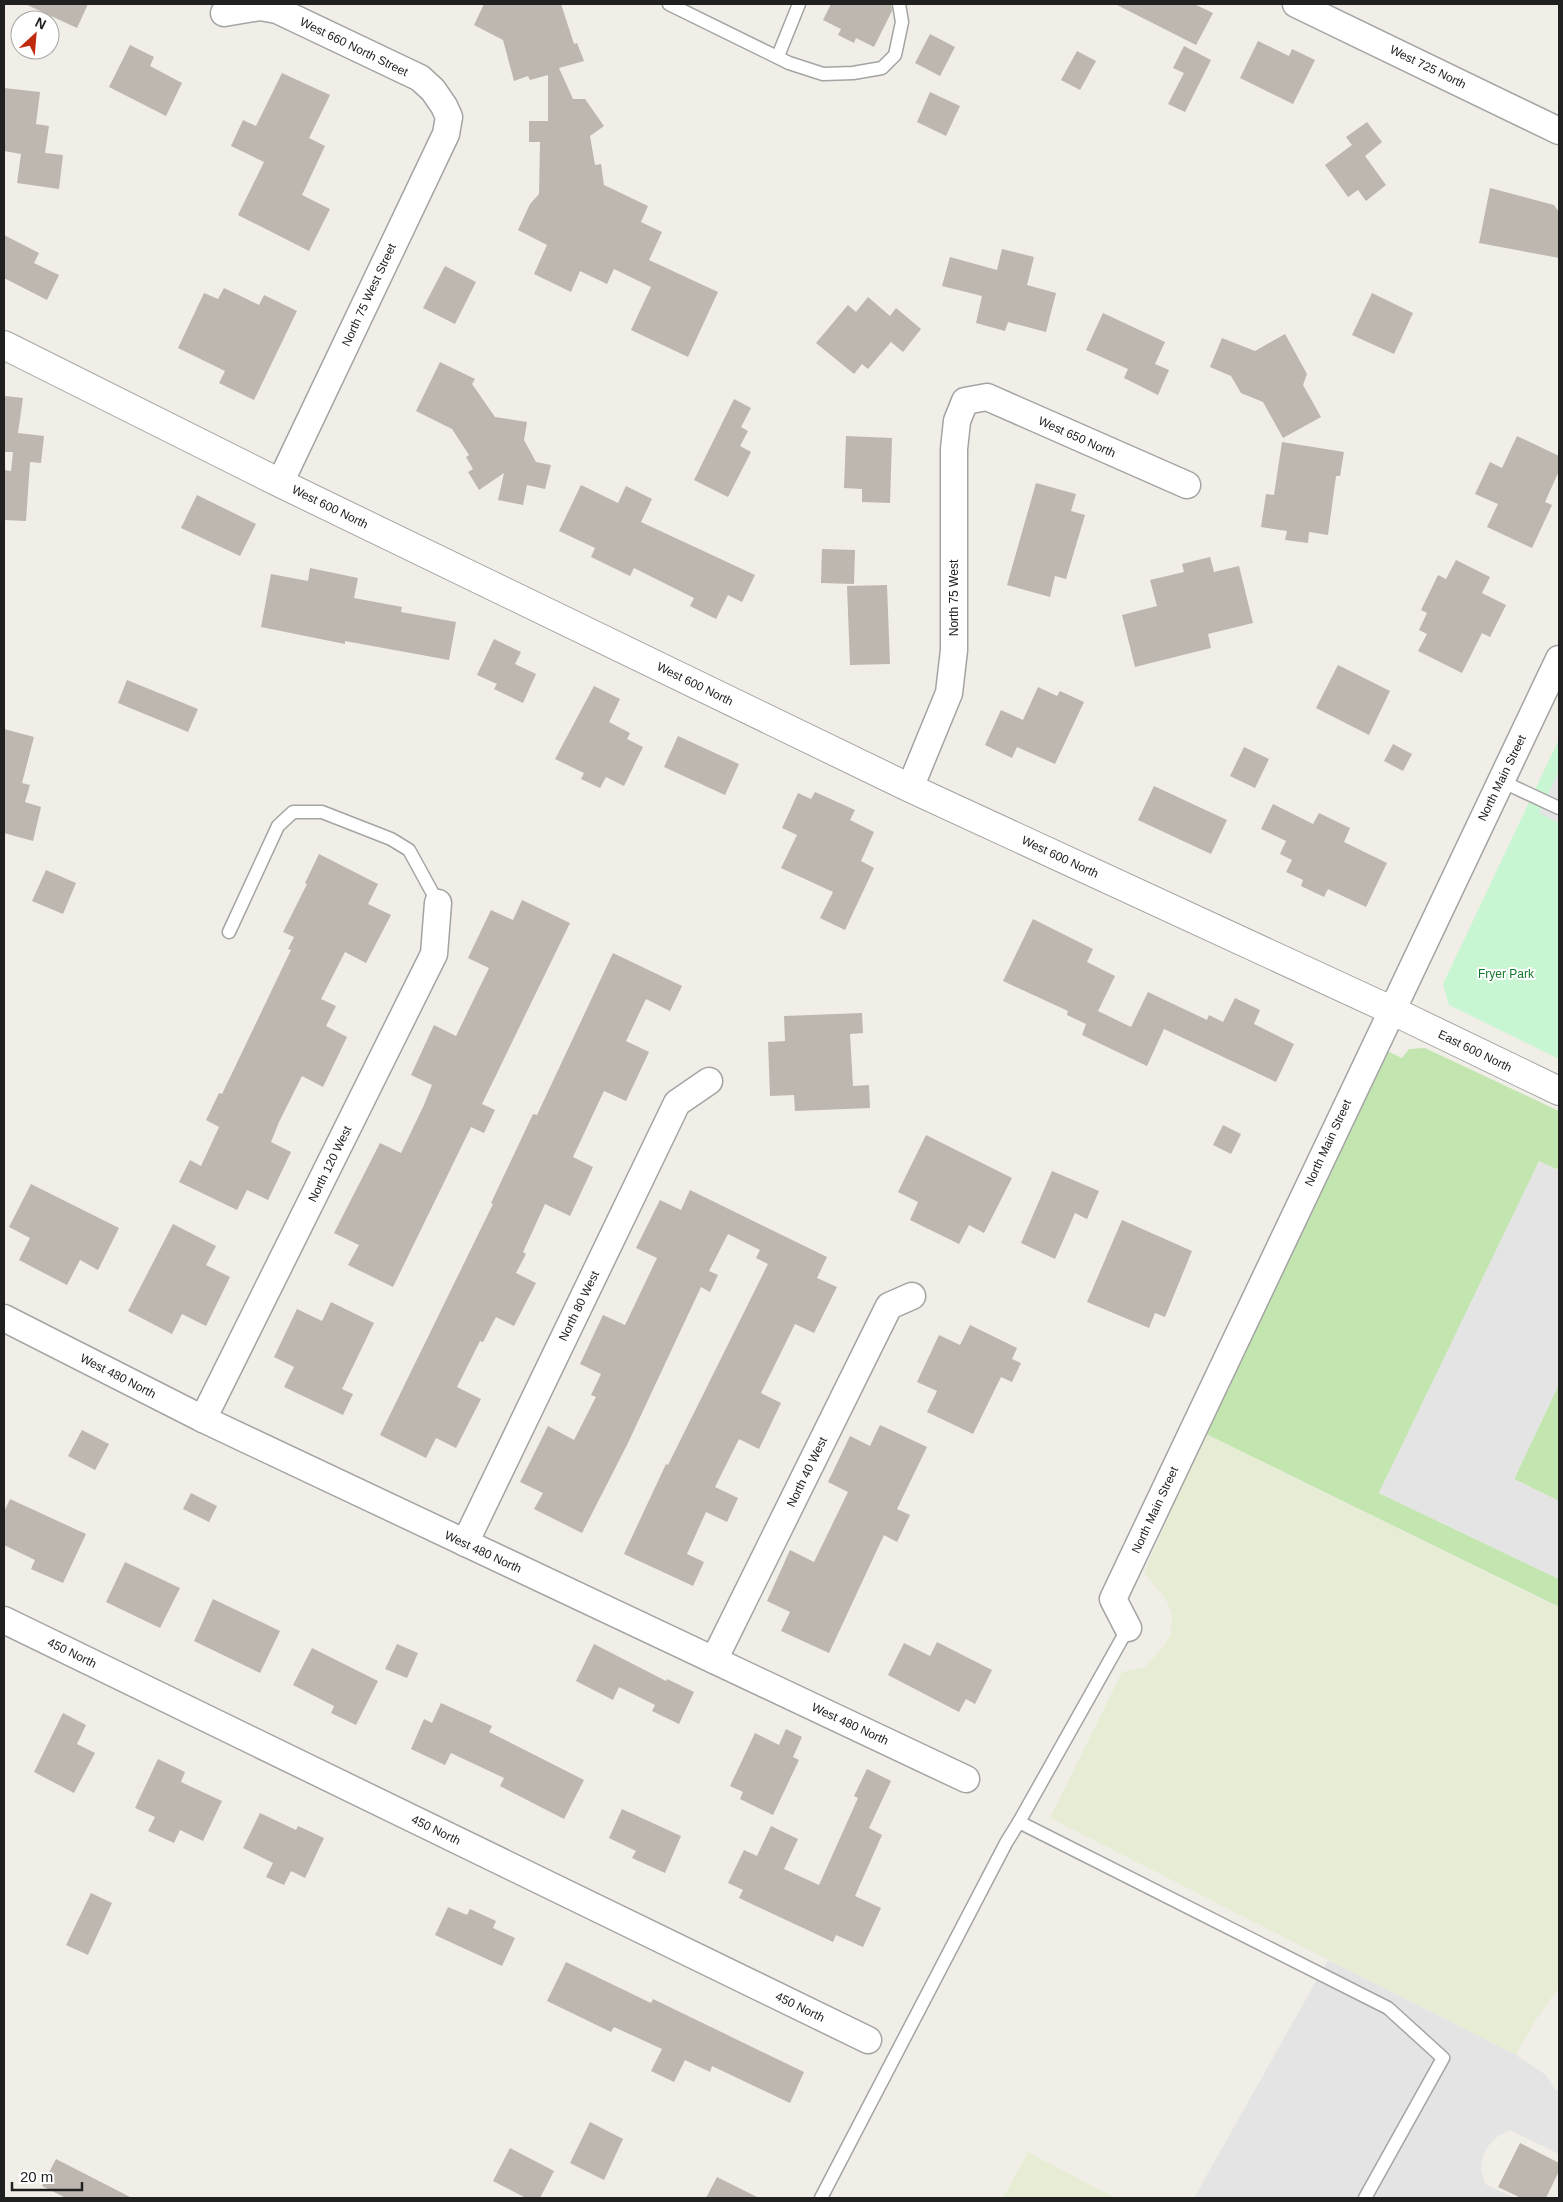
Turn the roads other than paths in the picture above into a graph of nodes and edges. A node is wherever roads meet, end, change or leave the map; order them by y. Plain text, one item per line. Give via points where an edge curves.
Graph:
1 (669, 4) edge
2 (799, 4) edge
3 (900, 4) edge
4 (1296, 4) edge
5 (224, 14) dead end
6 (778, 56) junction
7 (444, 106) joint
8 (1559, 131) edge
9 (4, 345) edge
10 (965, 400) joint
11 (280, 483) junction
12 (1187, 485) dead end
13 (1559, 659) edge
14 (1501, 781) junction
15 (910, 788) junction
16 (1559, 808) edge
17 (438, 903) joint
18 (229, 932) dead end
19 (1392, 1010) junction
20 (709, 1081) dead end
21 (1559, 1092) edge
22 (912, 1296) dead end
23 (4, 1318) edge
24 (203, 1419) junction
25 (465, 1543) junction
26 (4, 1620) edge
27 (1128, 1628) joint
28 (714, 1660) junction
29 (966, 1779) dead end
30 (1019, 1822) junction
31 (868, 2040) dead end
32 (821, 2198) edge
33 (1365, 2198) edge

1 - 6 lane
2 - 6 lane
3 - 6 lane via 902,22 894,55 882,68 823,74
4 - 8 street, West 725 North
5 - 7 street, West 660 North Street via 260,7 277,10 420,78
7 - 11 street, North 75 West Street via 449,117 446,134
9 - 11 street, West 600 North
10 - 12 street, West 650 North via 987,397
10 - 15 street, North 75 West via 957,421 954,449 954,650 948,693
11 - 15 street, West 600 North
13 - 14 street, North Main Street
14 - 16 lane
14 - 19 street, North Main Street
15 - 19 street, West 600 North
17 - 18 lane via 409,850 403,846 322,812 293,812 278,826
17 - 24 street, North 120 West via 434,954
19 - 21 street, East 600 North
19 - 27 street, North Main Street via 1113,1599
20 - 25 street, North 80 West via 677,1103
22 - 28 street, North 40 West via 889,1306
23 - 24 street, West 480 North
24 - 25 street, West 480 North
25 - 28 street, West 480 North
26 - 31 street, 450 North
27 - 30 lane
28 - 29 street, West 480 North
30 - 32 lane
30 - 33 lane via 1388,2008 1443,2058

